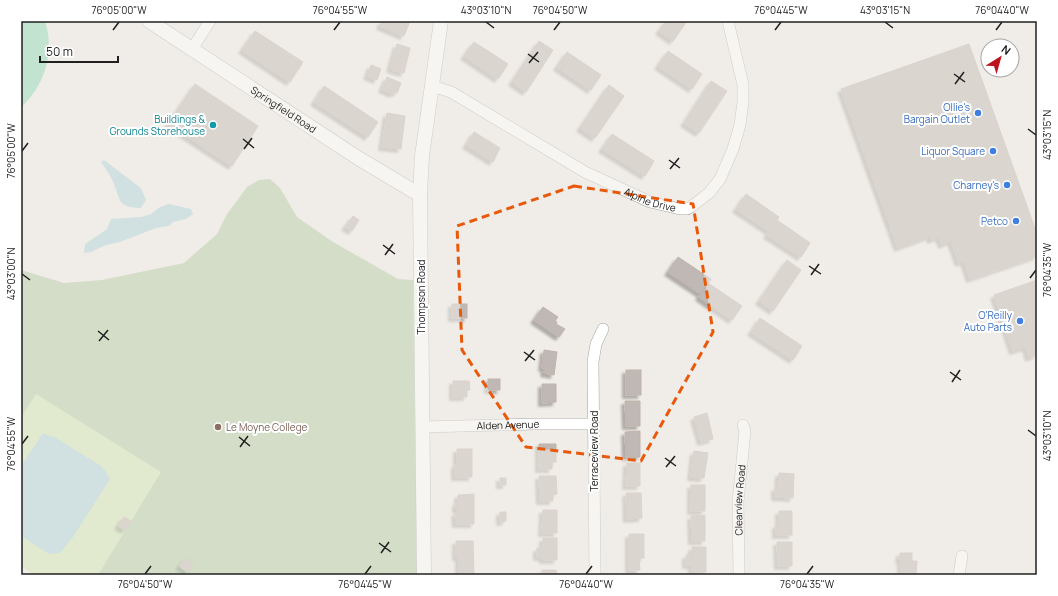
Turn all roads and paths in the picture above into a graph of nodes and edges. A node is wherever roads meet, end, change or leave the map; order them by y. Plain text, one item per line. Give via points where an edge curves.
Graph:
1 (149, 21) edge
2 (210, 21) edge
3 (441, 21) edge
4 (728, 21) edge
5 (192, 49) junction
6 (432, 86) junction
7 (420, 195) junction
8 (603, 329) dead end
9 (594, 424) junction
10 (743, 426) dead end
11 (422, 427) junction
12 (962, 556) dead end
13 (424, 575) edge
14 (595, 575) edge
15 (739, 575) edge
16 (959, 575) edge

1 - 5 street, Springfield Road
2 - 5 street
3 - 6 street, Thompson Road
4 - 6 street, Alpine Drive via 743,85 744,102 740,125 720,179 709,193 687,209 655,204 617,188 585,172 451,92
5 - 7 street, Springfield Road via 358,158
6 - 7 street, Thompson Road via 422,156
7 - 11 street, Thompson Road
8 - 9 street, Terraceview Road via 596,344 593,362
9 - 11 street, Alden Avenue
9 - 14 street, Terraceview Road
10 - 15 street, Clearview Road via 738,502
11 - 13 street, Thompson Road
12 - 16 street

